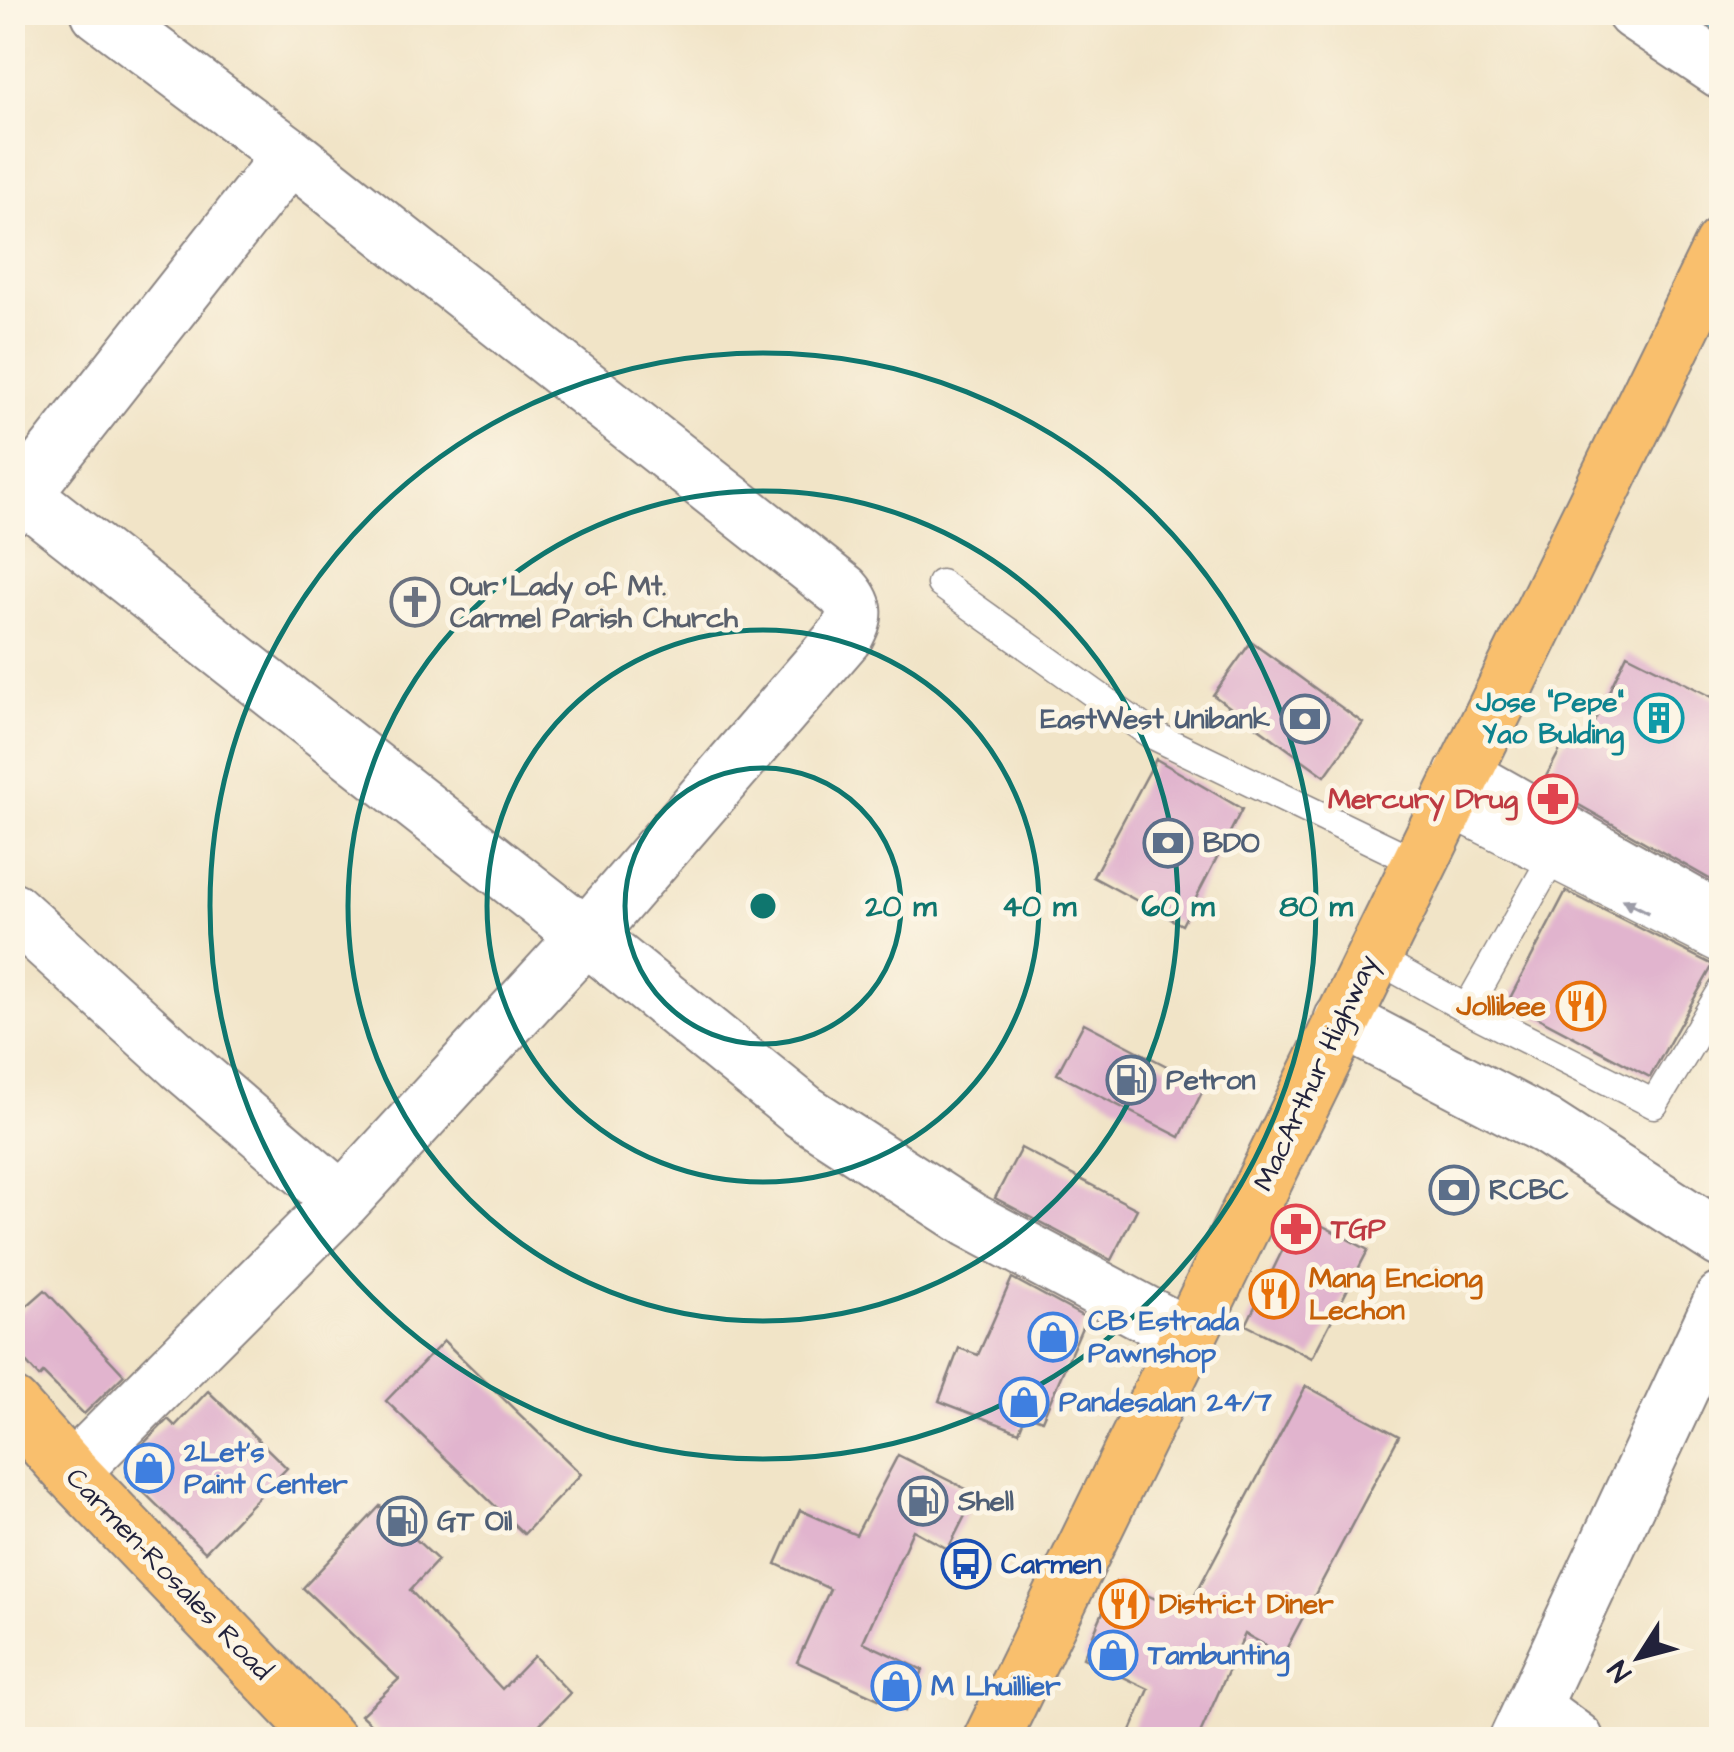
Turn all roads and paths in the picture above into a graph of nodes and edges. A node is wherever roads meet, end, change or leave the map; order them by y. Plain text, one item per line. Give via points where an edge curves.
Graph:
1 (99, 12) edge
2 (1634, 12) edge
3 (1722, 71) edge
4 (290, 155) junction
5 (1722, 245) edge
6 (16, 495) edge
7 (941, 584) dead end
8 (1453, 793) junction
9 (1550, 862) junction
10 (1418, 863) junction
11 (12, 910) edge
12 (1722, 922) edge
13 (586, 936) junction
14 (1722, 950) edge
15 (1372, 956) junction
16 (1722, 991) edge
17 (1467, 1009) junction
18 (1342, 1020) junction
19 (342, 1201) junction
20 (1722, 1240) edge
21 (1722, 1300) edge
22 (1190, 1337) junction
23 (12, 1406) edge
24 (71, 1472) junction
25 (1542, 1729) edge
26 (328, 1740) edge
27 (991, 1740) edge

1 - 4 street
2 - 3 street
4 - 6 street
4 - 13 street via 854,603 856,617 846,635
5 - 8 highway, MacArthur Highway
6 - 13 street
7 - 10 lane via 1152,734
8 - 9 lane
8 - 10 highway, MacArthur Highway
8 - 12 street
14 -> 9 lane
9 - 17 lane
10 - 15 highway, MacArthur Highway
11 - 19 street
13 - 19 street
13 - 22 street via 804,1112 909,1182
15 - 17 lane
15 - 18 highway, MacArthur Highway
16 - 17 lane via 1654,1104
18 - 20 street via 1544,1126
18 - 22 highway, MacArthur Highway
19 - 24 street
21 - 25 street
22 - 27 highway, MacArthur Highway
23 - 24 highway, Carmen-Rosales Road
24 - 26 highway, Carmen-Rosales Road

